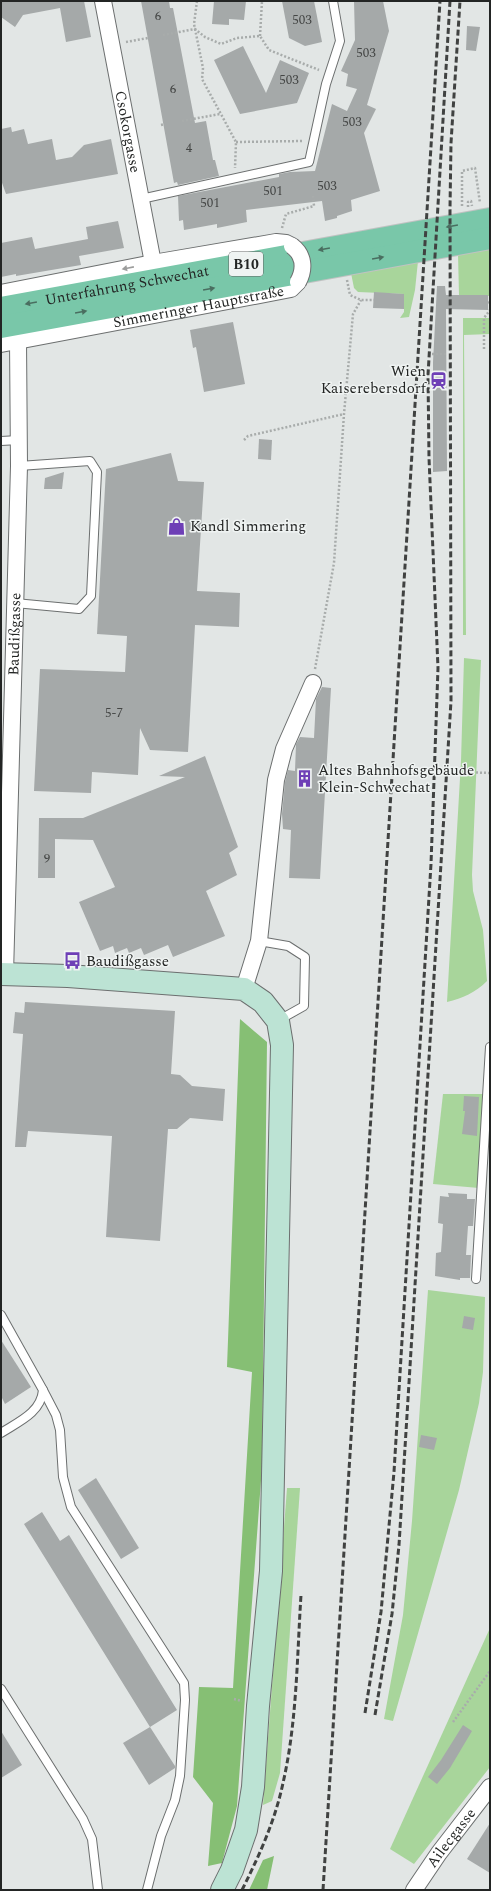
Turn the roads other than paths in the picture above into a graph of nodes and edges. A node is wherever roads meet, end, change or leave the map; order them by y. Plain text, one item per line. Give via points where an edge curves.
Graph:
1 (104, 1) edge
2 (333, 1) edge
3 (141, 199) junction
4 (485, 213) edge
5 (490, 238) edge
6 (153, 263) junction
7 (1, 292) edge
8 (1, 308) edge
9 (1, 326) edge
10 (18, 341) junction
11 (1, 344) edge
12 (19, 440) junction
13 (1, 441) edge
14 (18, 466) junction
15 (8, 604) edge
16 (313, 683) road end
17 (259, 941) junction
18 (3, 974) edge
19 (244, 989) junction
20 (278, 1020) junction
21 (490, 1047) edge
22 (476, 1279) dead end
23 (1, 1315) edge
24 (43, 1390) junction
25 (1, 1433) edge
26 (1, 1689) edge
27 (490, 1787) edge
28 (98, 1890) edge
29 (147, 1890) edge
30 (222, 1890) edge
31 (414, 1890) edge

1 - 3 street, Csokorgasse
2 - 3 lane via 340,41 329,74 309,162
3 - 6 street, Csokorgasse
4 -> 8 main road, Unterfahrung Schwechat / B10
9 -> 5 main road, Unterfahrung Schwechat / B10
6 -> 7 street, Simmeringer Hauptstraße
6 - 10 street, Simmeringer Hauptstraße, bridge via 276,242 286,243 298,252 302,260 302,274 291,289
10 - 11 street, Simmeringer Hauptstraße
10 - 12 street, Baudißgasse
12 - 13 lane
12 - 14 street, Baudißgasse
14 - 15 street, Baudißgasse
14 - 15 lane via 90,460 97,472 91,596 79,609
15 - 18 street, Baudißgasse
16 - 17 street via 284,749 276,780
17 - 19 street
17 - 20 lane via 288,946 305,957 304,1006
18 - 19 street, Baudißgasse
19 - 20 street via 263,1002
20 - 30 street via 282,1045 271,1571 253,1787 246,1830
21 - 22 lane
23 - 24 lane
24 - 25 lane via 43,1399 38,1408
24 - 29 lane via 56,1415 60,1430 63,1477 71,1507 184,1683 180,1776
26 - 28 lane via 83,1819 92,1839
27 - 31 street, Ailecgasse

